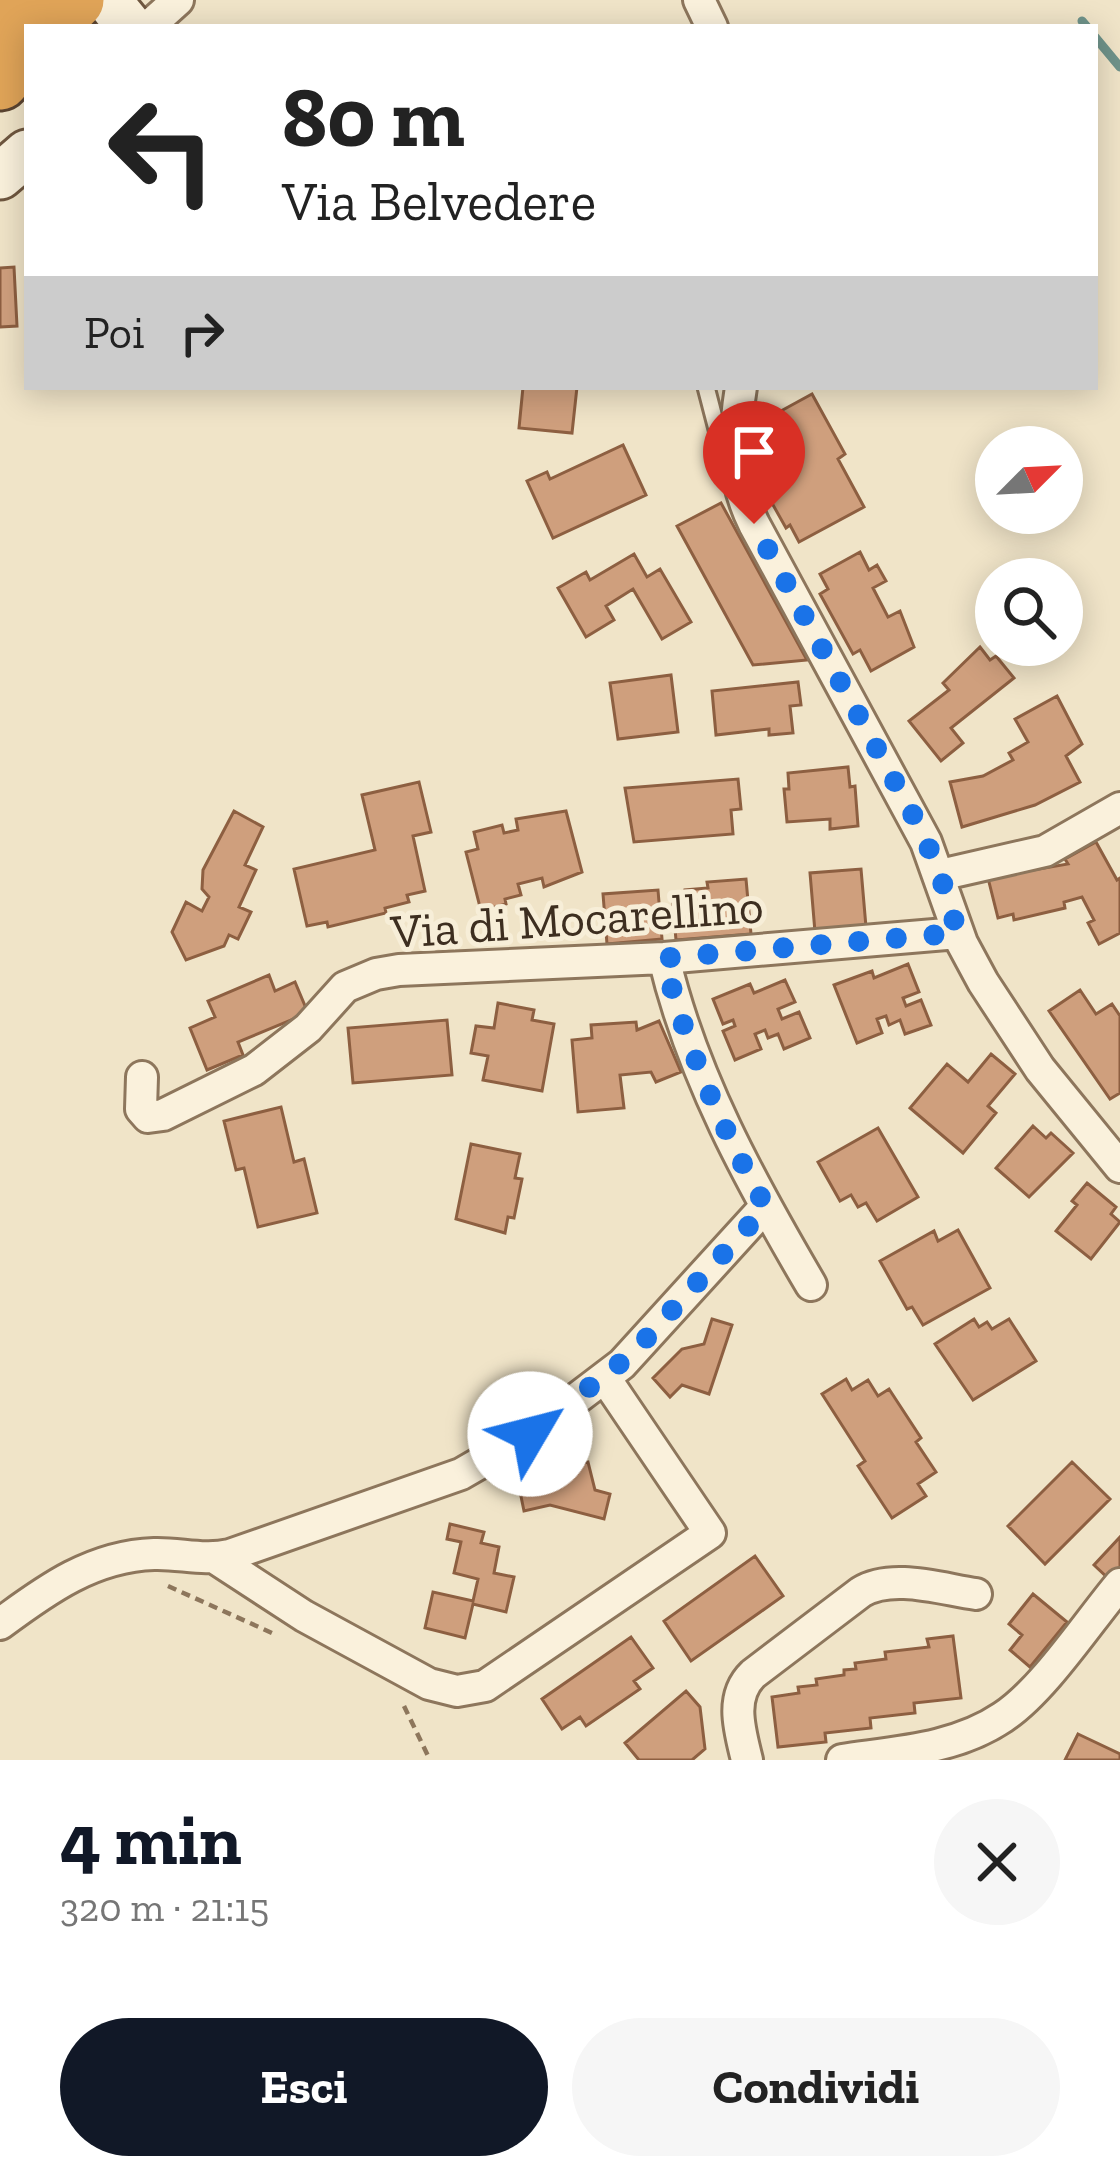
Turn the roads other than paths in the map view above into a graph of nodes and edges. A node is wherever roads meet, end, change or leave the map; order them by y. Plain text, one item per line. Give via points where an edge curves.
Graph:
1 (75, 0) edge
2 (108, 0) edge
3 (178, 0) edge
4 (24, 23) edge
5 (128, 24) edge
6 (151, 24) edge
7 (0, 81) edge
8 (24, 156) edge
9 (0, 176) edge
10 (707, 390) edge
11 (741, 390) edge
12 (733, 448) junction
13 (1119, 812) edge
14 (940, 874) junction
15 (958, 933) junction
16 (664, 958) junction
17 (142, 1077) dead end
18 (1120, 1167) edge
19 (766, 1207) junction
20 (811, 1285) dead end
21 (605, 1378) junction
22 (214, 1558) junction
23 (1120, 1584) edge
24 (976, 1594) dead end
25 (0, 1624) edge
26 (748, 1760) edge
27 (842, 1760) edge

1 - 4 highway
2 - 5 main road
3 - 6 street
4 - 7 highway
8 - 9 main road
10 - 12 lane via 719,437
11 - 12 street
12 - 14 street via 754,524
13 - 14 street via 1045,851
14 - 15 street
15 - 16 street, Via di Mocarellino
15 - 18 street via 1027,1052
16 - 17 street, Via di Mocarellino via 376,974 346,987 254,1070 164,1115 141,1109
16 - 19 street via 718,1114
19 - 20 street
19 - 21 street
21 - 22 street via 478,1466
21 - 22 street via 710,1533 484,1686 447,1690
22 - 25 street via 114,1561 65,1579
23 - 27 street via 1000,1720 944,1743
24 - 26 street via 892,1583 861,1592 742,1686 738,1712

